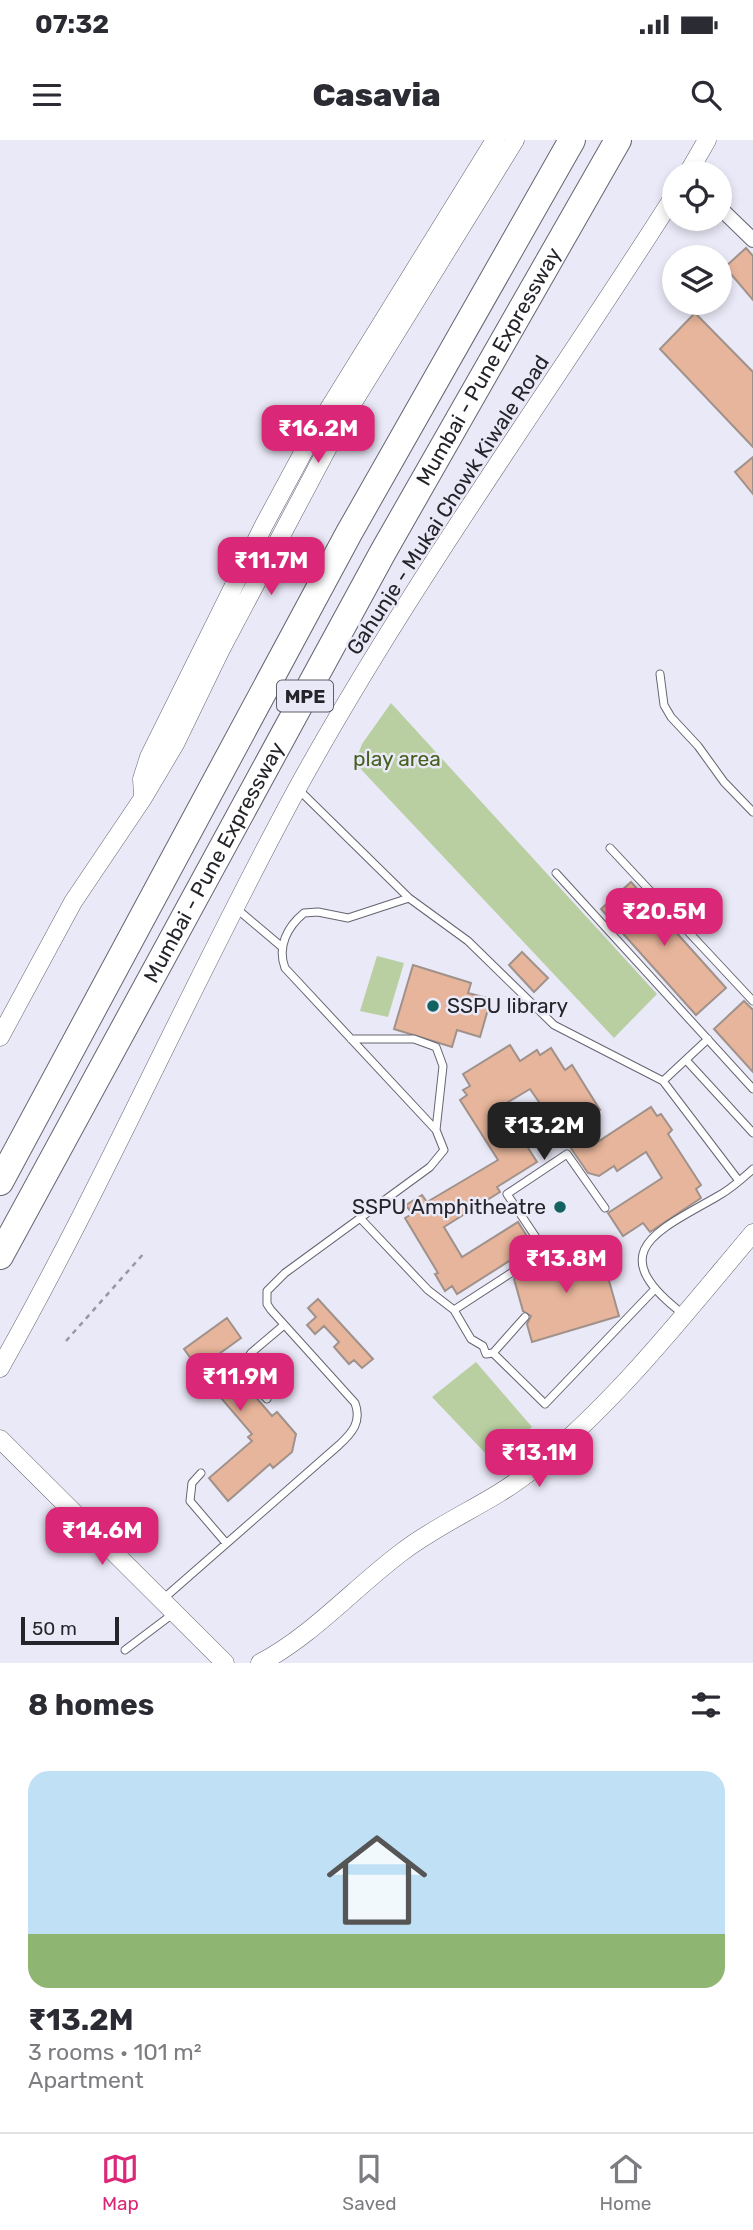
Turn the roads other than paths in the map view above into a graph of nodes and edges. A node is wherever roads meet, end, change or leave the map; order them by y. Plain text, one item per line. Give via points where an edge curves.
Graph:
1 (495, 140) edge
2 (515, 140) edge
3 (572, 140) edge
4 (618, 140) edge
5 (707, 140) edge
6 (695, 161) edge
7 (662, 215) edge
8 (732, 220) edge
9 (753, 240) edge
10 (660, 674) dead end
11 (298, 788) junction
12 (144, 798) junction
13 (753, 812) edge
14 (610, 848) dead end
15 (556, 873) dead end
16 (409, 898) junction
17 (235, 908) junction
18 (282, 947) junction
19 (753, 1002) edge
20 (0, 1037) edge
21 (351, 1039) junction
22 (708, 1040) junction
23 (686, 1060) junction
24 (663, 1081) junction
25 (753, 1089) edge
26 (436, 1130) junction
27 (753, 1133) edge
28 (753, 1169) edge
29 (739, 1181) junction
30 (0, 1182) edge
31 (605, 1208) dead end
32 (360, 1218) junction
33 (753, 1233) edge
34 (596, 1243) dead end
35 (545, 1251) junction
36 (0, 1256) edge
37 (655, 1289) junction
38 (454, 1310) junction
39 (684, 1315) junction
40 (525, 1317) dead end
41 (284, 1325) junction
42 (493, 1353) junction
43 (0, 1368) edge
44 (267, 1399) dead end
45 (0, 1439) edge
46 (201, 1473) dead end
47 (226, 1543) junction
48 (169, 1606) junction
49 (125, 1650) dead end
50 (218, 1661) edge
51 (260, 1663) edge

1 - 12 street via 312,436 264,524 149,757 142,779
2 - 12 street via 344,417
3 - 30 highway, Mumbai - Pune Expressway / MPE via 349,533
4 - 36 highway, Mumbai - Pune Expressway / MPE via 383,552
5 - 6 street
7 - 11 street, Gahunje - Mukai Chowk Kiwale Road via 437,559
8 - 9 street
10 - 13 lane via 664,705 671,717
11 - 16 lane
11 - 17 street, Gahunje - Mukai Chowk Kiwale Road
12 - 20 street via 73,902
14 - 19 lane
15 - 22 lane
16 - 18 lane via 348,918 304,913 287,932
16 - 24 lane via 468,941 554,1025
17 - 18 lane
17 - 43 street, Gahunje - Mukai Chowk Kiwale Road
18 - 21 lane via 285,968
21 - 26 lane
21 - 26 lane via 414,1039 436,1048 443,1066
22 - 23 lane
22 - 25 lane
23 - 24 lane
23 - 27 lane
24 - 29 lane
26 - 32 lane via 444,1150 438,1158
28 - 29 lane
29 - 37 lane via 649,1238 642,1262
31 - 35 lane via 567,1154 507,1194
32 - 38 lane via 428,1290
32 - 41 lane via 270,1284 267,1304
33 - 39 street
34 - 35 lane
35 - 38 lane
37 - 39 lane
37 - 42 lane via 545,1404
38 - 42 lane via 471,1339 483,1346 486,1354
39 - 51 street via 635,1373 530,1472 403,1550
40 - 42 lane
41 - 44 lane via 244,1363 249,1378
41 - 47 lane via 355,1404 358,1419 339,1445
45 - 48 street
46 - 47 lane via 192,1483 190,1501
47 - 48 lane
48 - 49 lane
48 - 50 street

